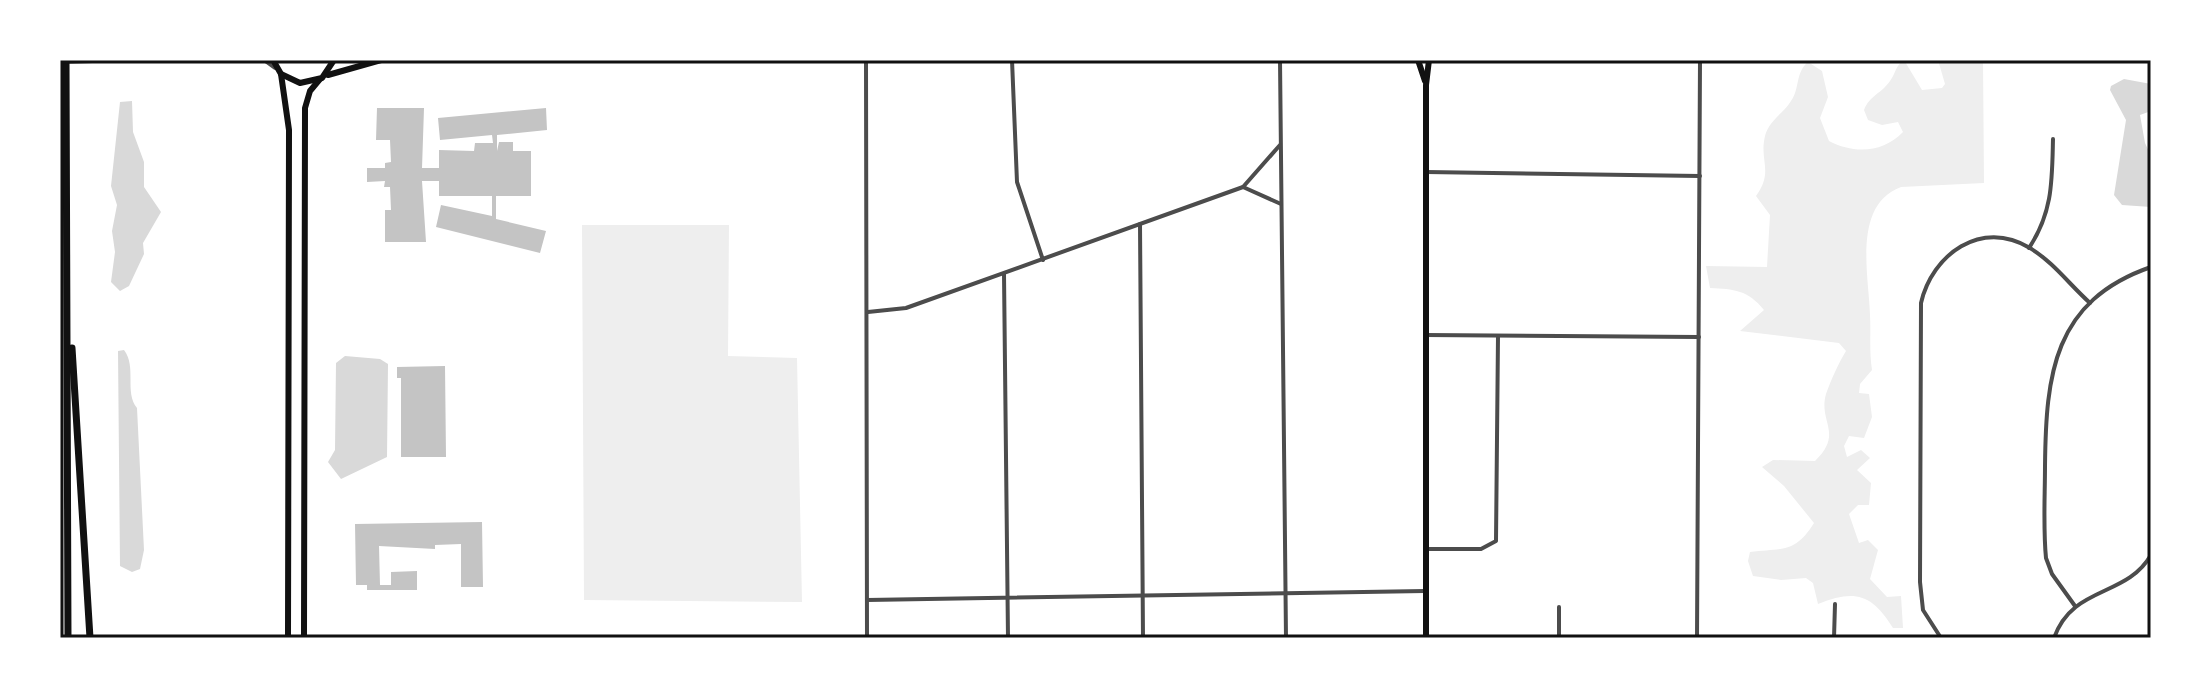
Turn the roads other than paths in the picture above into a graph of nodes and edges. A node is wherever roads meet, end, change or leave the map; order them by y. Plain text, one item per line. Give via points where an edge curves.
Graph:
1 (66, 60) edge
2 (125, 60) edge
3 (264, 60) edge
4 (273, 60) edge
5 (334, 60) edge
6 (381, 60) edge
7 (866, 60) edge
8 (1012, 60) edge
9 (1280, 60) edge
10 (1418, 60) edge
11 (1429, 60) edge
12 (1700, 60) edge
13 (60, 62) edge
14 (90, 62) edge
15 (279, 72) junction
16 (322, 78) junction
17 (1426, 85) junction
18 (2053, 139) dead end
19 (1281, 143) junction
20 (1426, 172) junction
21 (1700, 176) junction
22 (1243, 187) junction
23 (1282, 204) junction
24 (1140, 224) junction
25 (2029, 248) junction
26 (1043, 260) junction
27 (2151, 267) edge
28 (1004, 274) junction
29 (68, 282) junction
30 (2090, 303) junction
31 (868, 312) junction
32 (1425, 335) junction
33 (1498, 336) junction
34 (1699, 337) junction
35 (1427, 549) junction
36 (2151, 555) edge
37 (1426, 591) junction
38 (1286, 594) junction
39 (1142, 596) junction
40 (1007, 598) junction
41 (867, 600) junction
42 (1835, 604) dead end
43 (2075, 606) junction
44 (1559, 607) dead end
45 (68, 638) edge
46 (90, 638) edge
47 (288, 638) edge
48 (304, 638) edge
49 (867, 638) edge
50 (1008, 638) edge
51 (1143, 638) edge
52 (1286, 638) edge
53 (1426, 638) edge
54 (1559, 638) edge
55 (1697, 638) edge
56 (1834, 638) edge
57 (1941, 638) edge
58 (2054, 638) edge

1 - 29 highway
2 - 14 street
3 - 15 street
4 - 15 main road
5 - 16 main road
6 - 16 main road
7 - 31 street
8 - 26 street via 1017,182
9 - 19 street
10 - 17 main road
11 - 17 main road
12 - 21 street
13 - 14 street
15 - 16 main road via 300,83
15 - 47 main road via 289,130
16 - 48 main road via 310,91 305,108
17 - 20 main road
18 - 25 street via 2051,201
19 - 22 street
19 - 23 street
20 - 21 street
20 - 32 main road
21 - 34 street
22 - 23 street
22 - 24 street
23 - 38 street
24 - 26 street
24 - 39 street
25 - 30 street
25 - 57 street via 1993,238 1963,244 1938,264 1924,289 1920,595
26 - 28 street
27 - 30 street
28 - 31 street via 899,311
28 - 40 street
29 - 45 highway
29 - 46 highway
30 - 43 street via 2058,351 2047,394 2046,558
31 - 41 street
32 - 33 street
32 - 35 main road
33 - 34 street
33 - 35 street via 1496,541 1481,549
34 - 55 street
35 - 37 main road
36 - 43 street via 2128,580
37 - 38 street
37 - 53 main road
38 - 39 street
38 - 52 street
39 - 40 street
39 - 51 street
40 - 41 street
40 - 50 street
41 - 49 street
42 - 56 street
43 - 58 street
44 - 54 street

